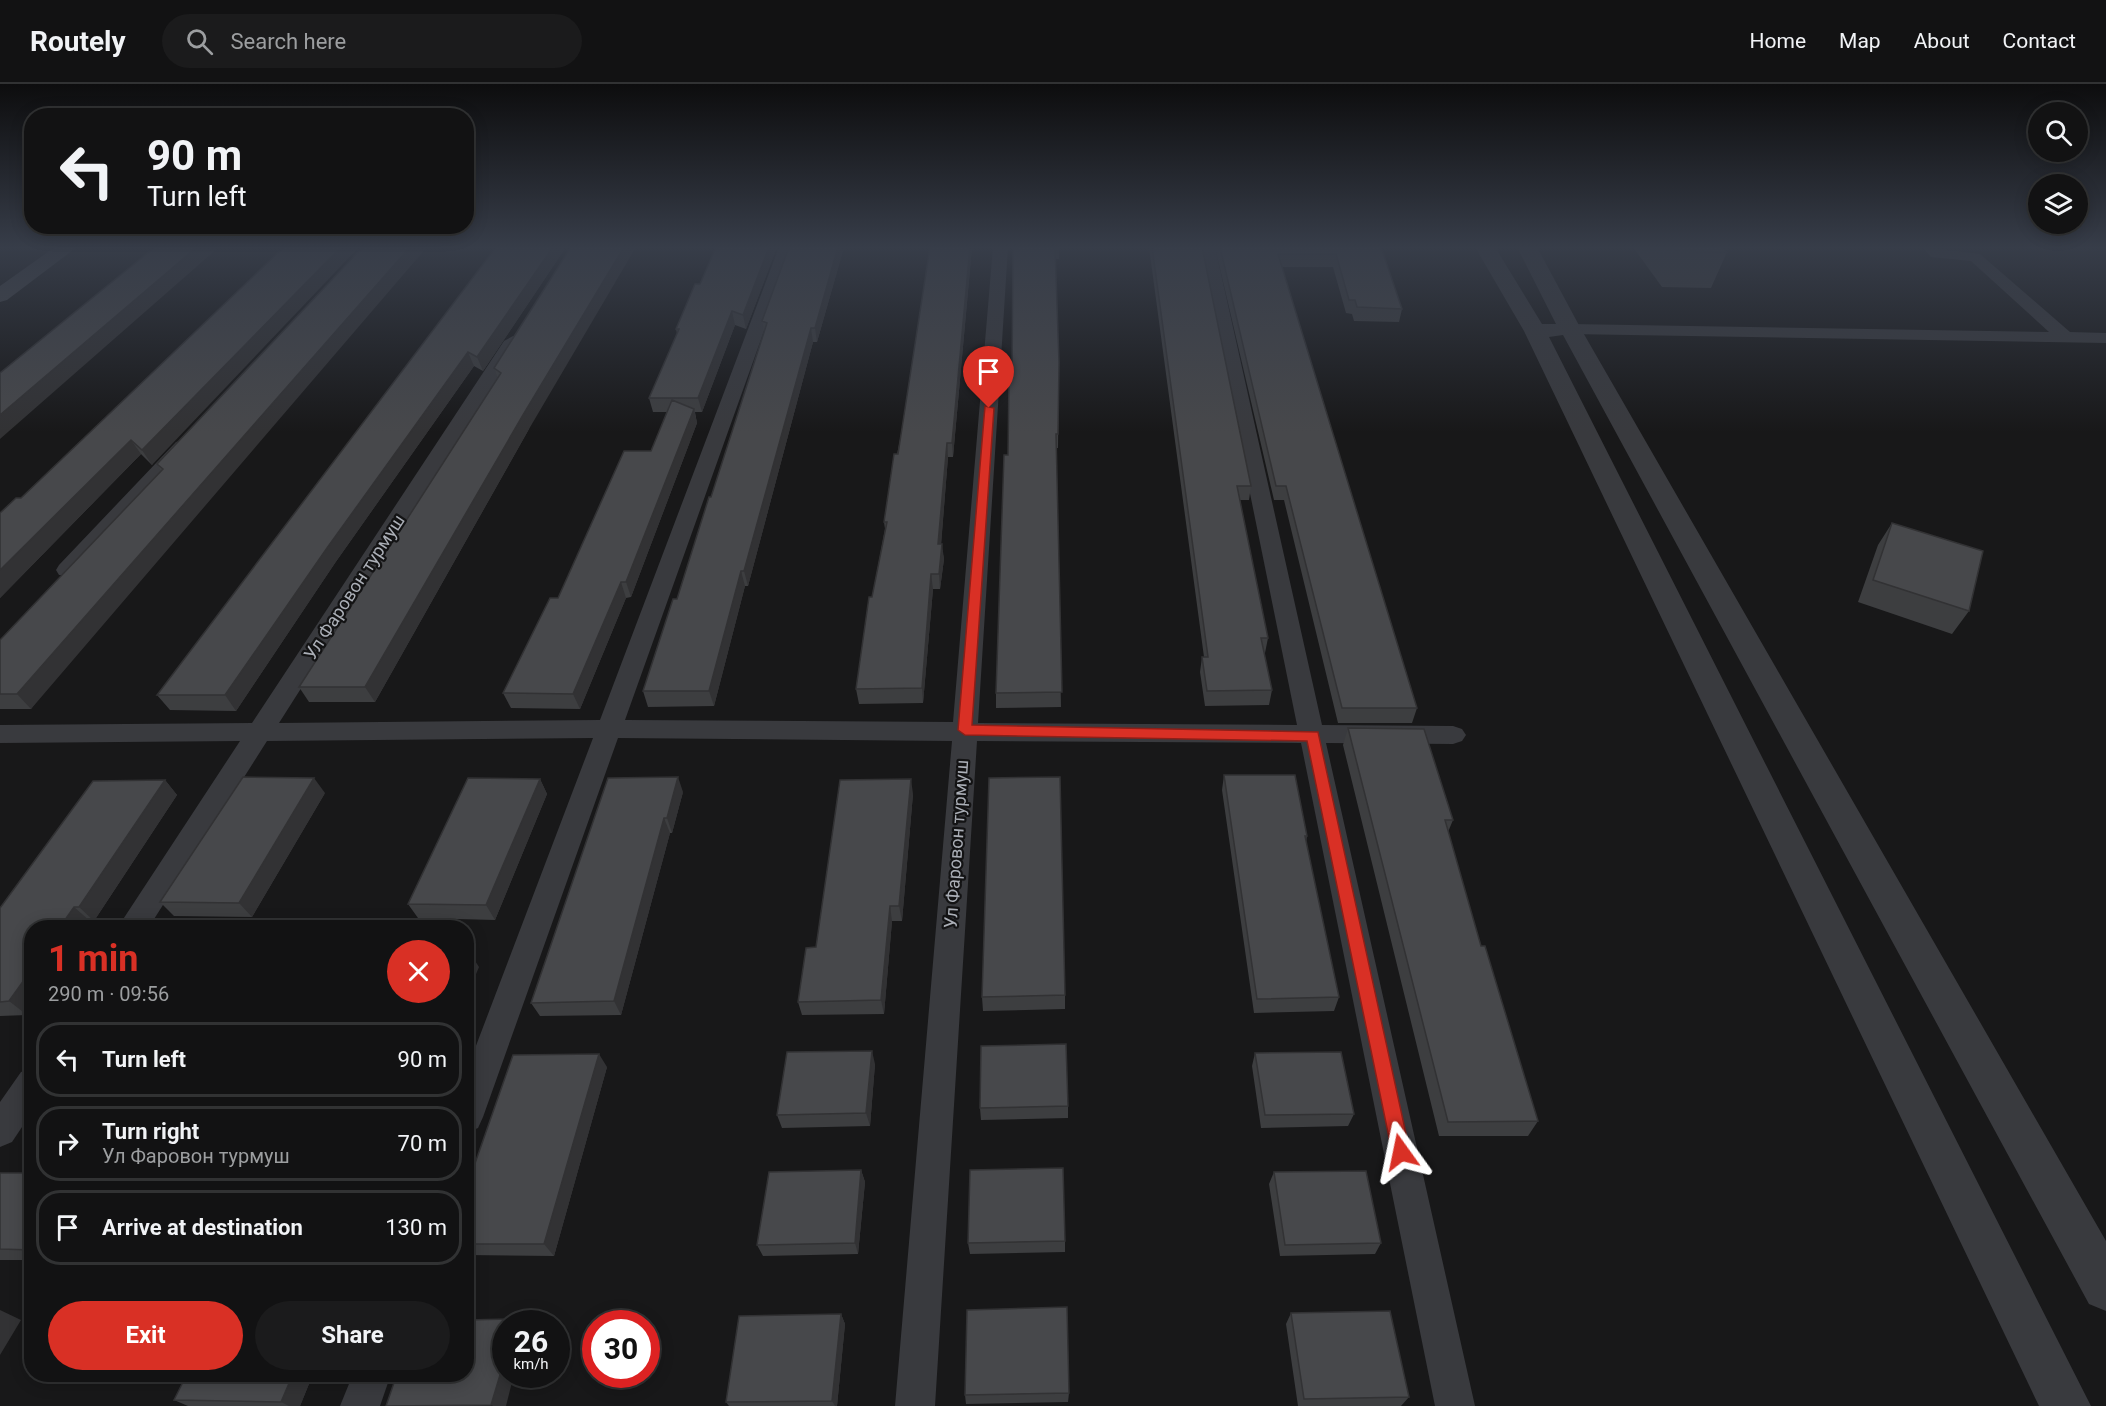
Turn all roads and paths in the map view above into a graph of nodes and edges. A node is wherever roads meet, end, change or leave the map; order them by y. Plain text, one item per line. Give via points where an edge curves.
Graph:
1 (763, 309) edge
2 (996, 309) edge
3 (1221, 309) edge
4 (1536, 309) edge
5 (1546, 309) edge
6 (2033, 309) edge
7 (524, 326) edge
8 (1553, 330) junction
9 (2065, 337) junction
10 (2106, 338) edge
11 (193, 436) edge
12 (56, 582) edge
13 (609, 729) junction
14 (965, 730) junction
15 (260, 731) junction
16 (0, 734) edge
17 (1453, 735) dead end
18 (1313, 736) junction
19 (138, 920) edge
20 (24, 1095) edge
21 (474, 1095) edge
22 (0, 1131) edge
23 (2106, 1287) edge
24 (369, 1382) edge
25 (360, 1406) edge
26 (915, 1406) edge
27 (1455, 1406) edge
28 (2066, 1406) edge

1 - 13 street
2 - 14 street, Ул Фаровон турмуш
3 - 18 street
4 - 8 street
5 - 8 street
6 - 9 street
7 - 15 street, Ул Фаровон турмуш
8 - 9 street
8 - 23 street
8 - 28 street
9 - 10 street
11 - 12 street
13 - 14 street
13 - 15 street
13 - 21 street
14 - 18 street
14 - 26 street, Ул Фаровон турмуш
15 - 16 street
15 - 19 street, Ул Фаровон турмуш
17 - 18 street
18 - 27 street
20 - 22 street
24 - 25 street

